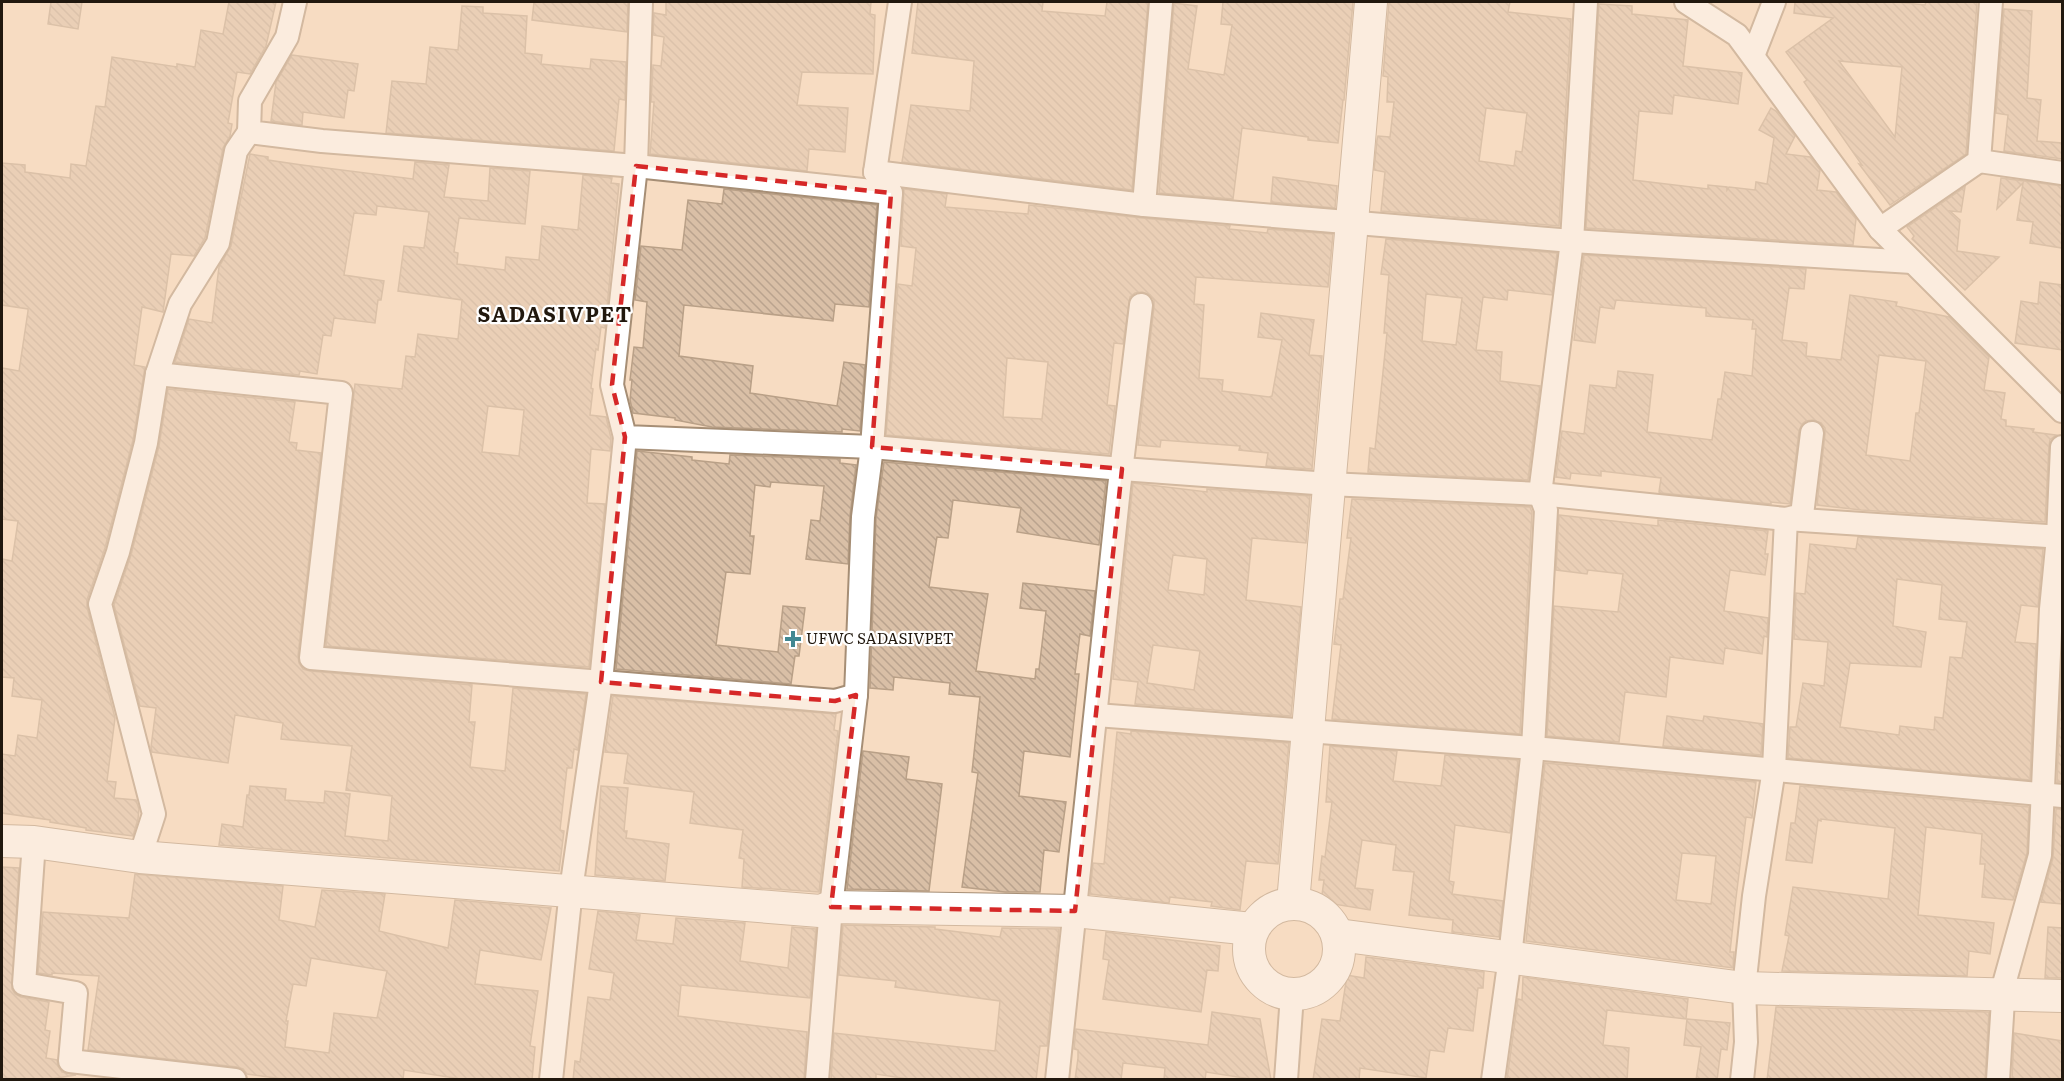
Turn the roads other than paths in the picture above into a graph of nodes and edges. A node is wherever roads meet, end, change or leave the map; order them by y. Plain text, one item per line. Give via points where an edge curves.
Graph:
1 (295, 2) edge
2 (641, 2) edge
3 (900, 2) edge
4 (1161, 2) edge
5 (1371, 2) edge
6 (1586, 2) edge
7 (1686, 2) edge
8 (1774, 2) edge
9 (1991, 2) edge
10 (1753, 56) junction
11 (249, 132) junction
12 (1979, 161) junction
13 (636, 166) junction
14 (875, 172) junction
15 (2062, 173) edge
16 (891, 193) junction
17 (1144, 205) junction
18 (1351, 224) junction
19 (1880, 229) junction
20 (1572, 241) junction
21 (1912, 262) junction
22 (1141, 305) dead end
23 (157, 374) junction
24 (2062, 411) edge
25 (1812, 433) dead end
26 (625, 437) junction
27 (872, 447) junction
28 (2062, 447) edge
29 (1122, 469) junction
30 (1329, 484) junction
31 (1540, 494) junction
32 (1786, 519) junction
33 (2060, 537) edge
34 (601, 682) junction
35 (856, 695) junction
36 (1096, 715) junction
37 (1306, 731) junction
38 (1533, 748) junction
39 (1773, 769) junction
40 (2052, 795) edge
41 (2, 841) edge
42 (34, 842) junction
43 (140, 857) junction
44 (571, 890) junction
45 (1293, 903) junction
46 (831, 907) junction
47 (1075, 910) junction
48 (1252, 929) junction
49 (1338, 935) junction
50 (1510, 957) junction
51 (1744, 988) junction
52 (2002, 994) junction
53 (1292, 995) junction
54 (2062, 996) edge
55 (68, 1070) edge
56 (235, 1080) edge
57 (551, 1080) edge
58 (817, 1080) edge
59 (1057, 1080) edge
60 (1286, 1080) edge
61 (1493, 1080) edge
62 (1742, 1080) edge
63 (1998, 1080) edge

1 - 11 street via 288,37 250,101
2 - 13 street
3 - 14 street
4 - 17 street
5 - 18 main road
6 - 20 street
7 - 10 street via 1737,35
8 - 10 street
9 - 12 street
10 - 19 street
11 - 13 street
11 - 23 street via 236,151 218,243 180,304
12 - 15 street
12 - 19 street
13 - 16 street
13 - 26 street via 612,385
14 - 16 street
14 - 17 street
16 - 27 street
17 - 18 street
18 - 20 street
18 - 30 main road
19 - 21 street
20 - 21 street
20 - 31 street
21 - 24 street
22 - 29 street
23 - 34 street via 341,393 311,658
23 - 43 street via 143,454 100,604 154,814
25 - 32 street via 1802,515
26 - 27 street
26 - 34 street
27 - 29 street
27 - 35 street via 863,517
28 - 33 street
29 - 30 street
29 - 36 street
30 - 31 street
30 - 37 main road
31 - 32 street
31 - 38 street via 1546,510
32 - 33 street
32 - 39 street
33 - 40 street via 2051,609
34 - 35 street via 836,701
34 - 44 street
35 - 46 street
36 - 37 street
36 - 47 street
37 - 38 street
37 - 45 main road
38 - 39 street
38 - 50 street
39 - 40 street
39 - 51 street
40 - 52 street
41 - 42 main road
42 - 43 main road
42 - 55 street via 24,984 76,993
43 - 44 main road
44 - 46 main road via 820,911
44 - 57 street
45 - 48 main road via 1276,906 1262,915
45 - 49 main road via 1321,912
46 - 47 main road
46 - 58 street
47 - 48 main road
47 - 59 street
48 - 53 main road via 1248,943 1254,972 1264,984
49 - 50 main road
49 - 53 main road via 1340,953 1335,970 1309,992
50 - 51 main road
50 - 61 street
51 - 52 main road
51 - 62 street via 1746,1042
52 - 54 main road
52 - 63 street
53 - 60 street
55 - 56 street

